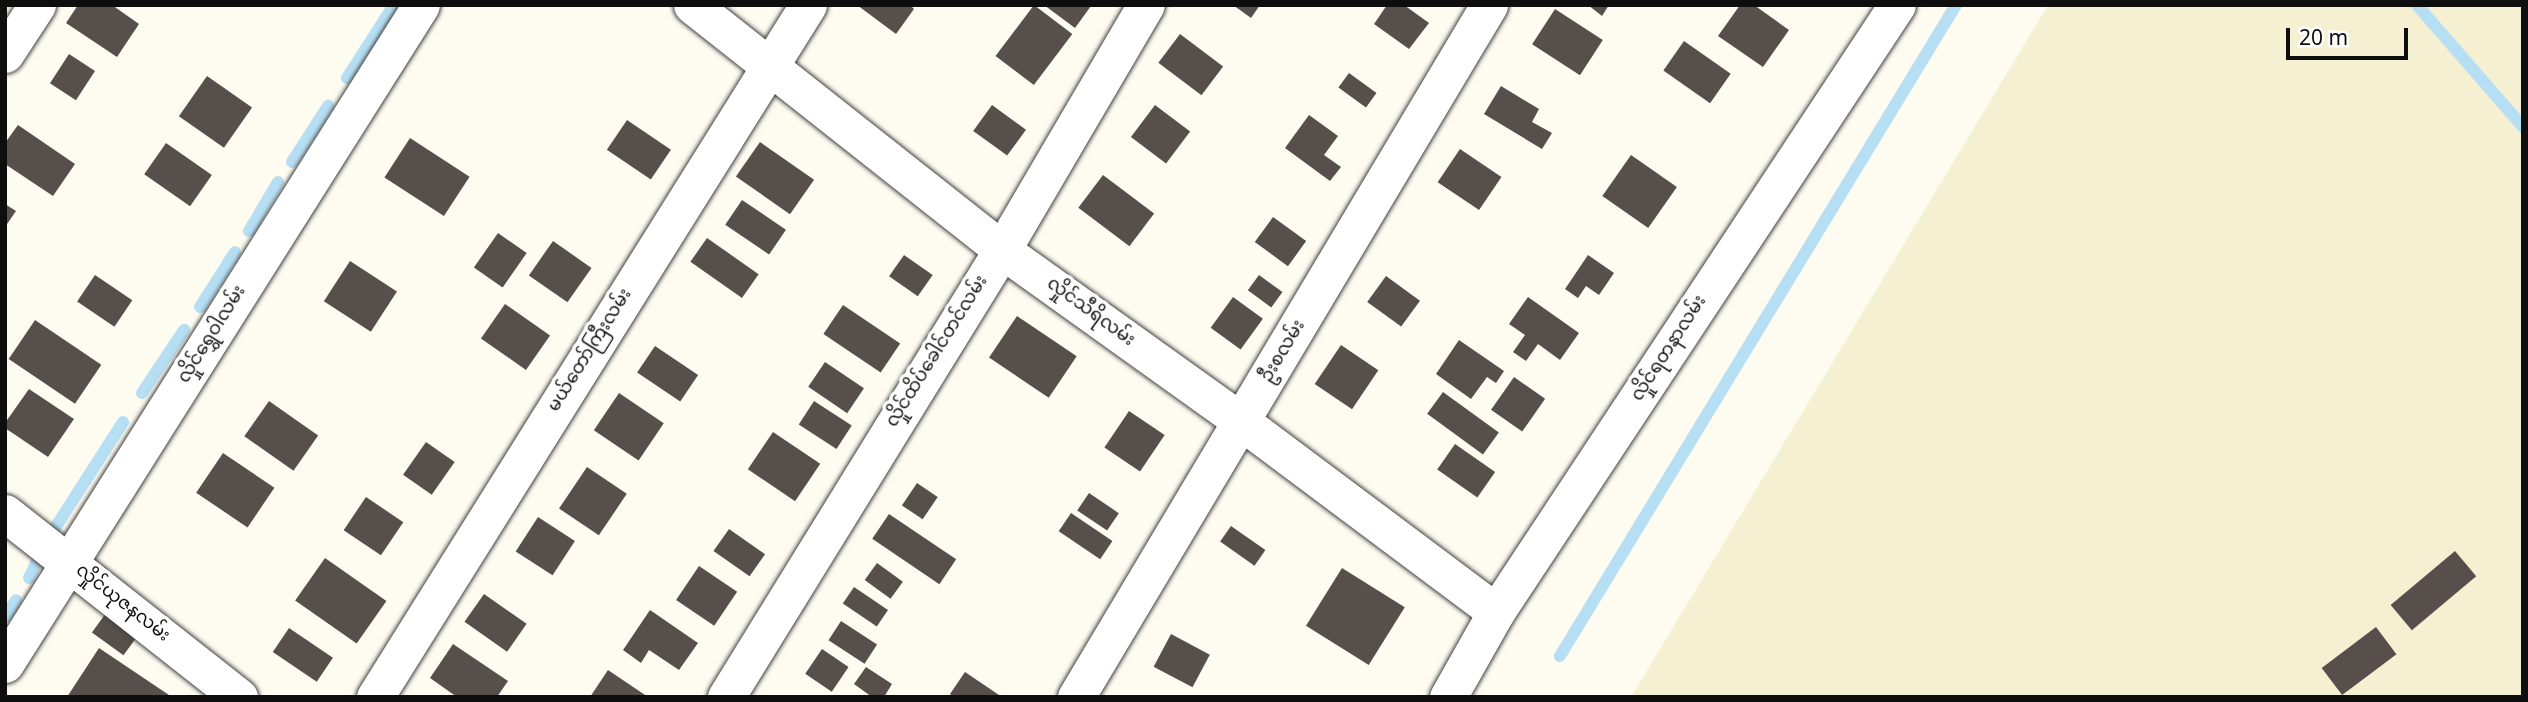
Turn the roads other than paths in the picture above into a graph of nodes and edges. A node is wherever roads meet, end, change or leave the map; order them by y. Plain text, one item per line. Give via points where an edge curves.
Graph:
1 (37, 5) edge
2 (421, 5) edge
3 (692, 5) edge
4 (808, 5) edge
5 (1146, 5) edge
6 (1489, 5) edge
7 (1898, 5) edge
8 (5, 54) edge
9 (771, 66) junction
10 (1002, 250) junction
11 (1242, 422) junction
12 (5, 513) edge
13 (69, 563) junction
14 (1496, 612) junction
15 (5, 664) edge
16 (239, 697) edge
17 (374, 697) edge
18 (726, 697) edge
19 (1076, 697) edge
20 (1448, 697) edge

1 - 8 street
2 - 13 street, လှိုင်ရွှေဝါလမ်း
3 - 9 street, လှိုင်သီရိလမ်း
4 - 9 street, မယ်တော်ကြီးလမ်း
5 - 10 street, လှိုင်ထိပ်ခေါင်တင်လမ်း
6 - 11 street, ဦးစလမ်း
7 - 14 street, လှိုင်ရတနာလမ်း
9 - 10 street, လှိုင်သီရိလမ်း
9 - 17 street, မယ်တော်ကြီးလမ်း
10 - 11 street, လှိုင်သီရိလမ်း
10 - 18 street, လှိုင်ထိပ်ခေါင်တင်လမ်း
11 - 14 street, လှိုင်သီရိလမ်း
11 - 19 street, ဦးစလမ်း
12 - 13 street, လှိုင်ယုဇနလမ်း
13 - 15 street, လှိုင်ရွှေဝါလမ်း
13 - 16 street, လှိုင်ယုဇနလမ်း
14 - 20 street, လှိုင်ရတနာလမ်း

